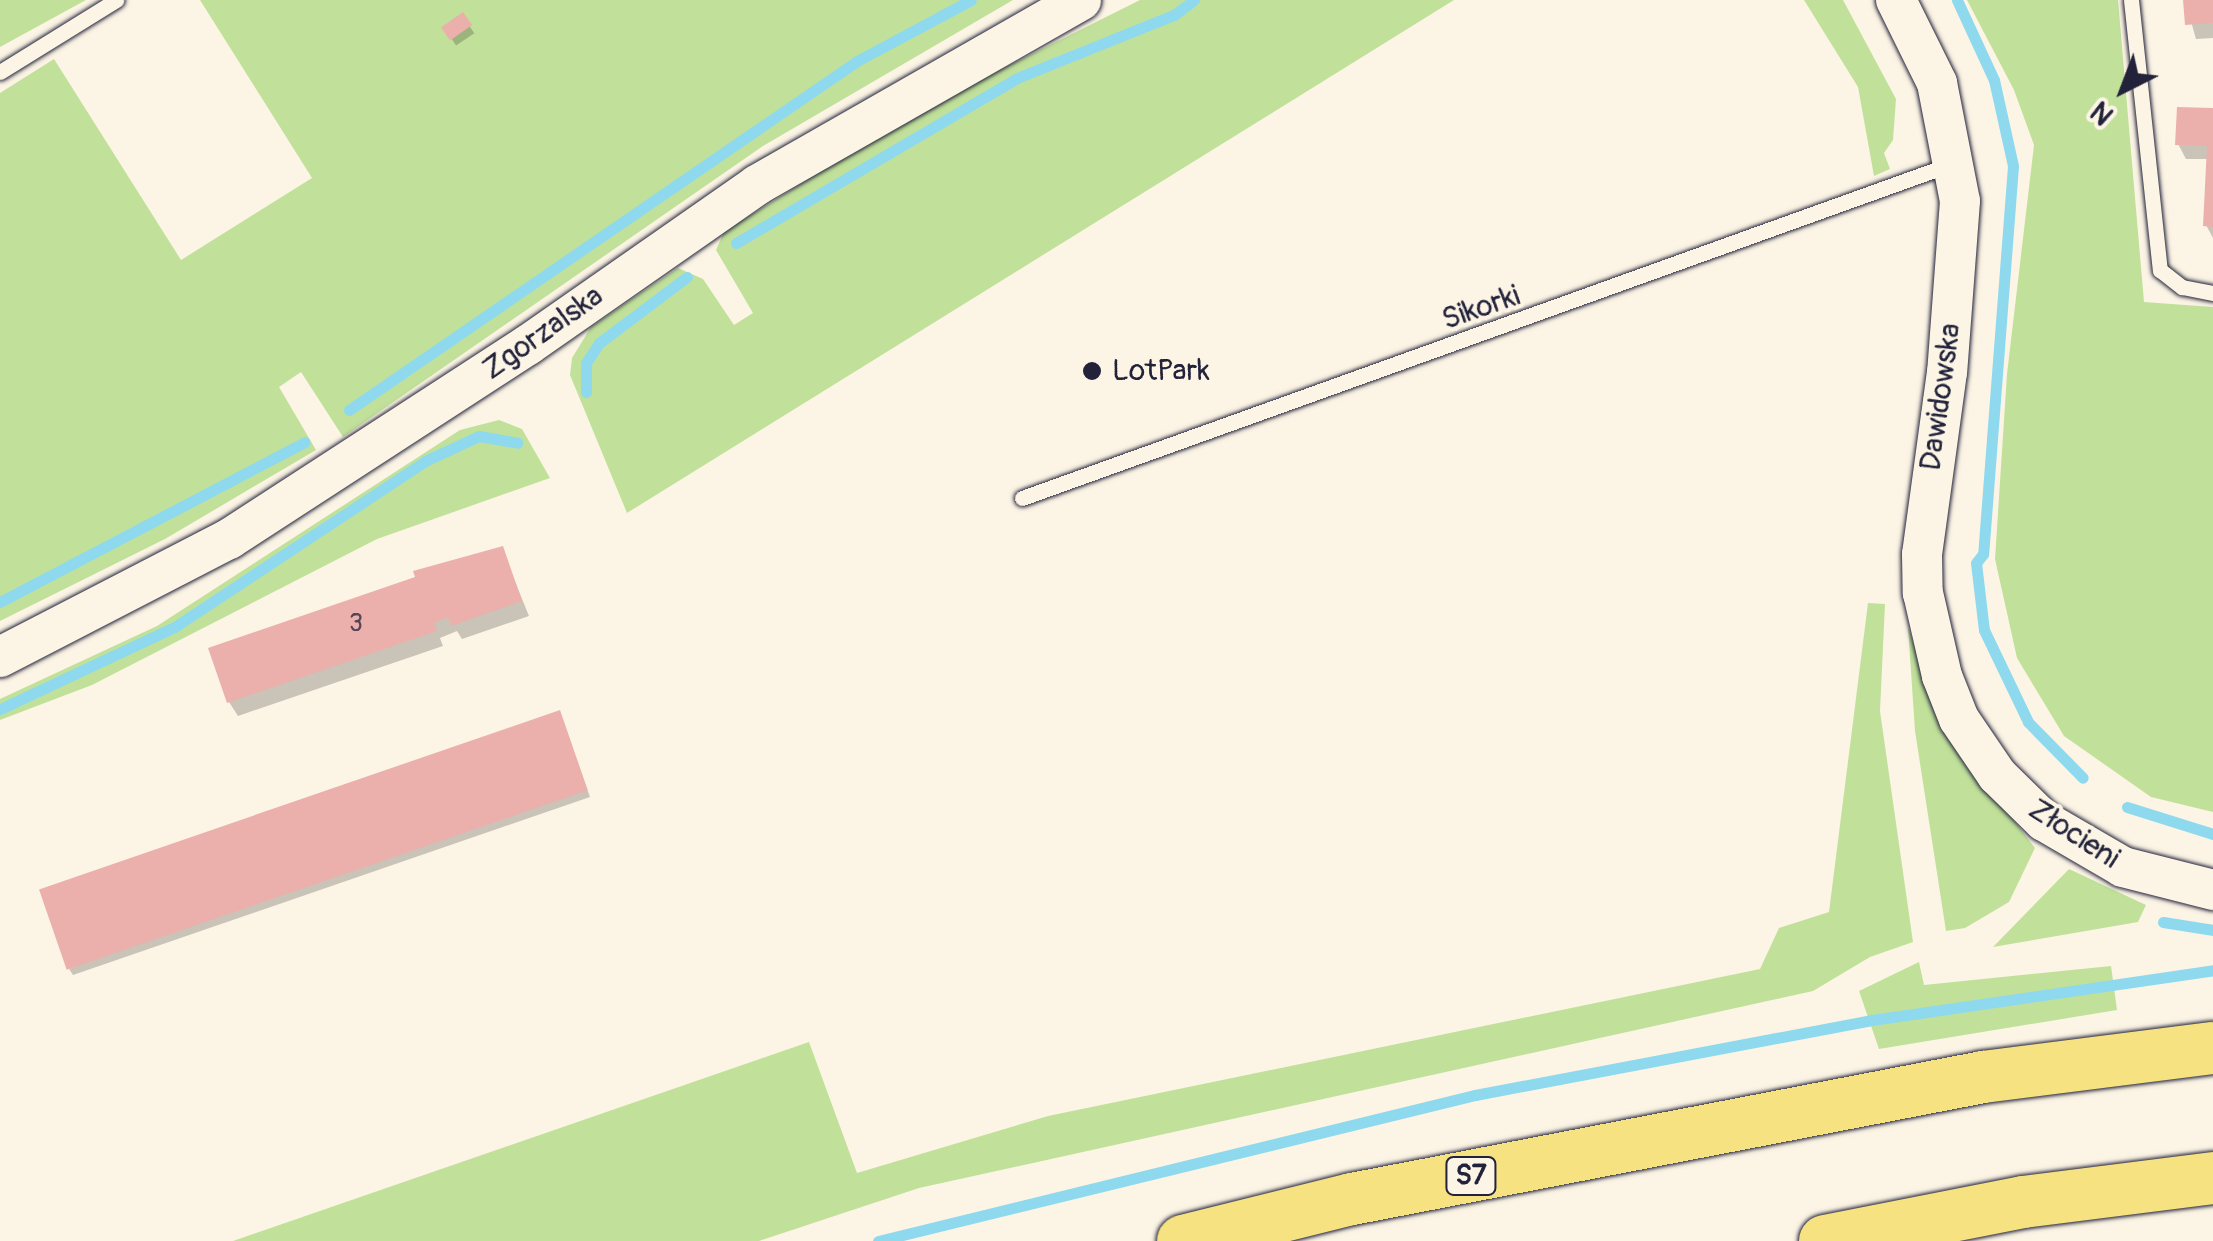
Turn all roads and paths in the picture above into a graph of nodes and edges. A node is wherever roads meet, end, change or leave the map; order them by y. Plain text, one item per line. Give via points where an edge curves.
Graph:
1 (116, 0) edge
2 (1081, 0) edge
3 (1896, 0) edge
4 (2131, 0) edge
5 (0, 72) edge
6 (1955, 163) junction
7 (2213, 293) edge
8 (1022, 498) dead end
9 (0, 657) edge
10 (1942, 676) joint
11 (2213, 890) edge
12 (2213, 1048) edge
13 (2213, 1178) edge
14 (1183, 1241) edge
15 (1825, 1241) edge

1 - 5 lane
2 - 9 street, Zgorzalska via 757,185 498,366 229,539
3 - 6 street, Dawidowska via 1937,83
4 - 7 lane via 2160,270 2182,287
6 - 8 lane, Sikorki
6 - 10 street, Dawidowska via 1956,275 1922,554 1923,593
10 - 11 street, Złocieni via 1976,746 2044,821 2123,867
12 - 14 highway, S7 via 1983,1077 1352,1199
13 - 15 highway via 2023,1202

